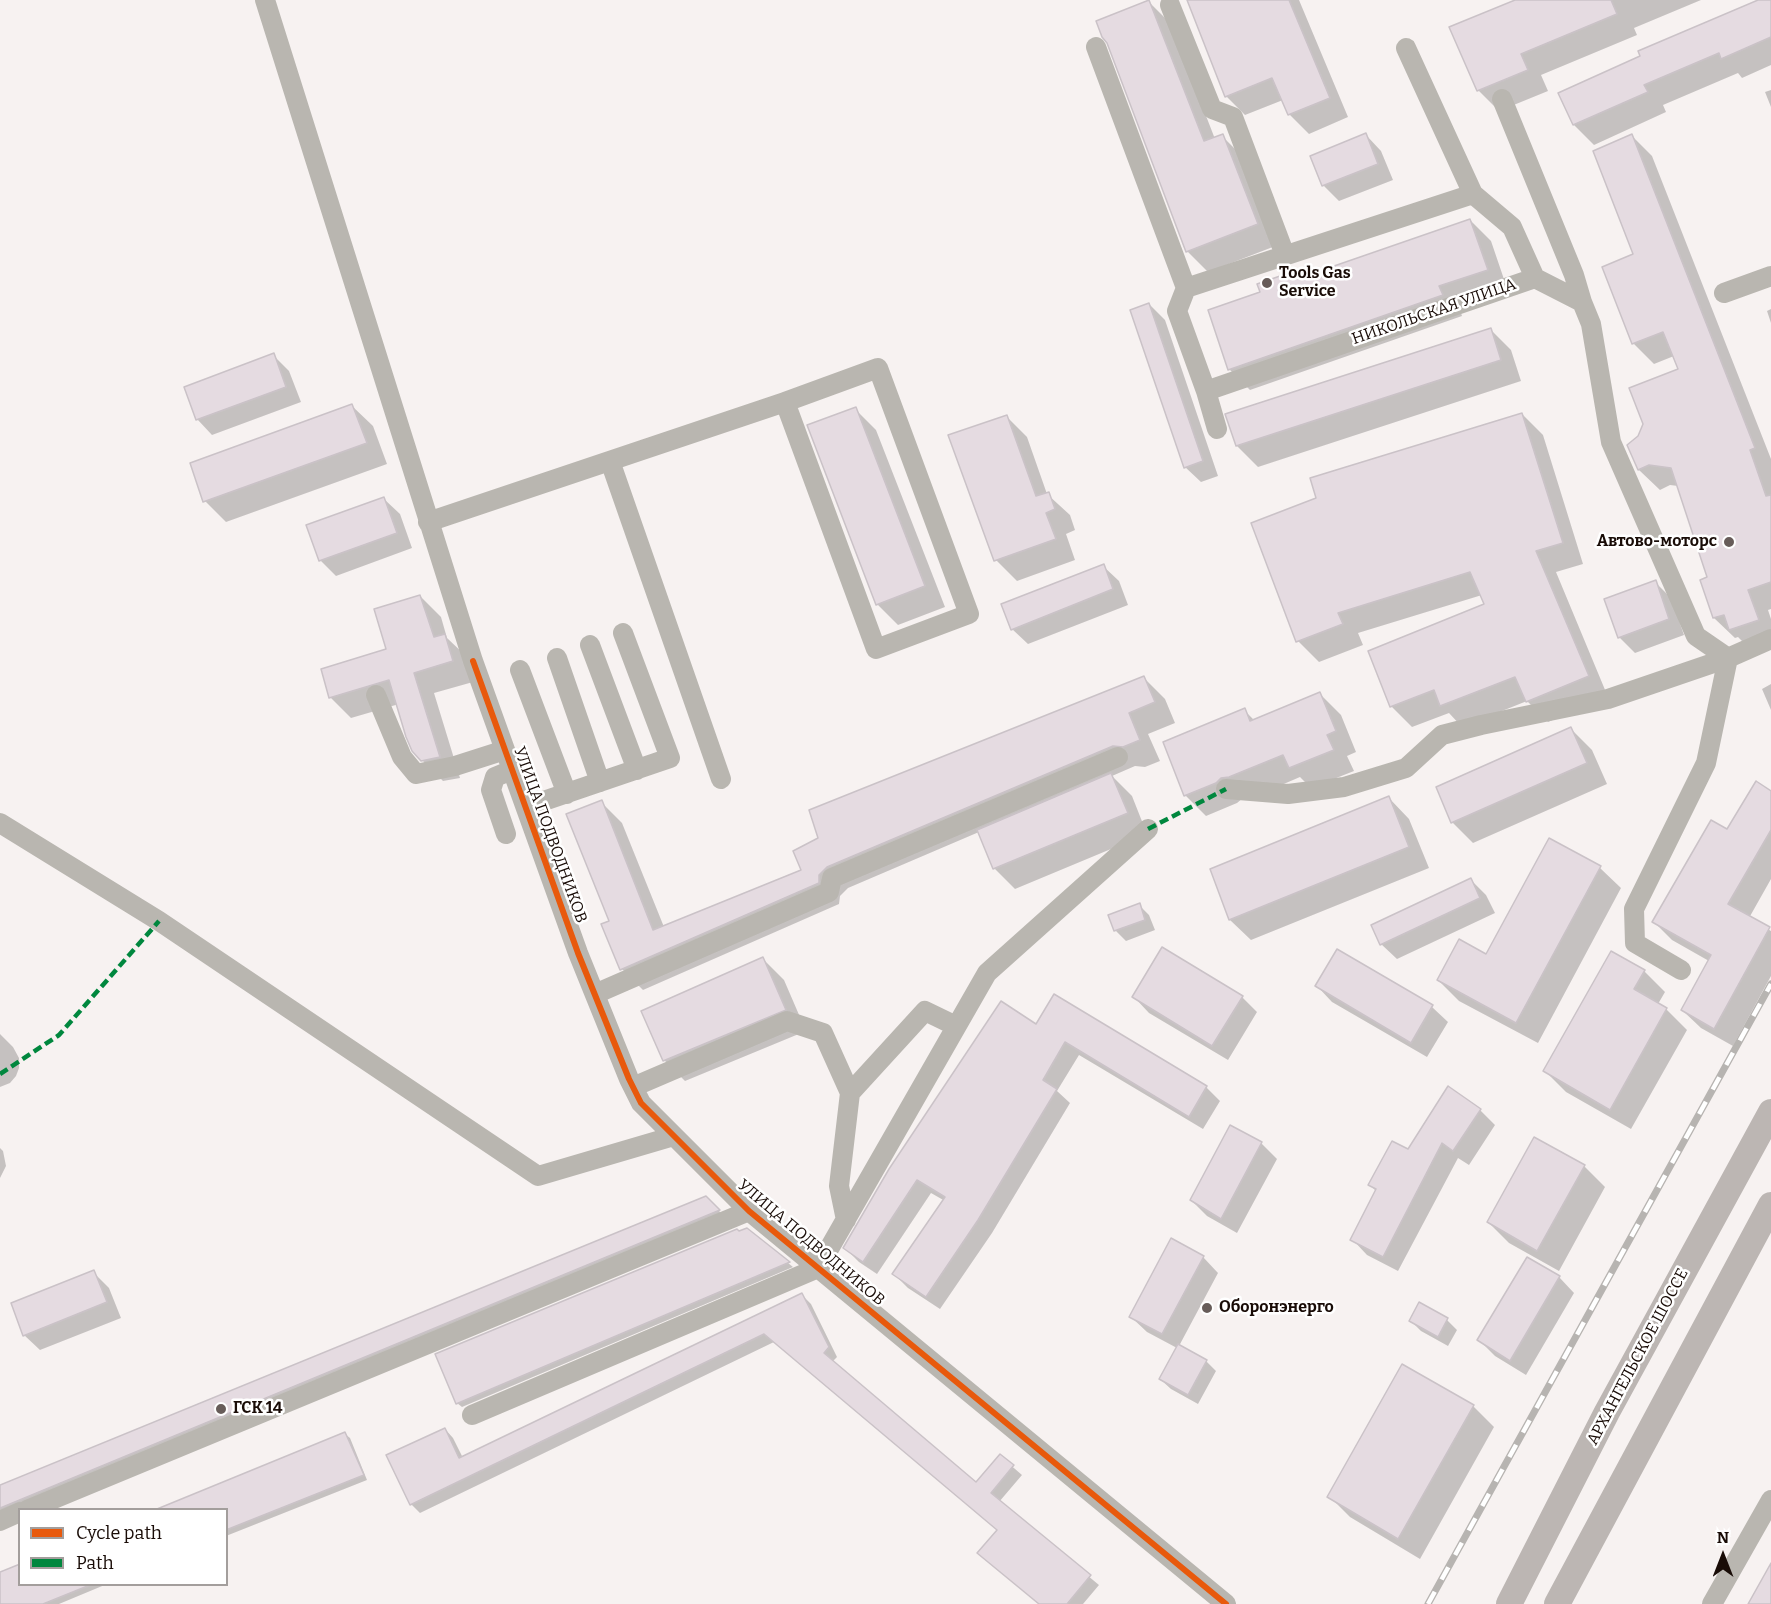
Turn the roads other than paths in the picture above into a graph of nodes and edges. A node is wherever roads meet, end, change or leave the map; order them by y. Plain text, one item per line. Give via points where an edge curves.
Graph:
1 (265, 0) edge
2 (1170, 4) dead end
3 (1096, 47) dead end
4 (1406, 48) dead end
5 (1502, 99) dead end
6 (1473, 194) junction
7 (1285, 255) junction
8 (1771, 276) edge
9 (1535, 278) junction
10 (1186, 288) junction
11 (1724, 293) dead end
12 (1582, 302) junction
13 (1206, 391) junction
14 (785, 402) junction
15 (1216, 429) dead end
16 (610, 461) junction
17 (428, 522) junction
18 (623, 633) dead end
19 (1771, 639) edge
20 (590, 645) dead end
21 (557, 658) dead end
22 (1728, 658) junction
23 (520, 670) dead end
24 (376, 695) dead end
25 (505, 750) junction
26 (1118, 757) dead end
27 (512, 770) junction
28 (637, 770) junction
29 (721, 779) dead end
30 (600, 782) junction
31 (1226, 789) dead end
32 (567, 794) junction
33 (525, 807) junction
34 (0, 824) edge
35 (1148, 828) dead end
36 (506, 834) dead end
37 (1681, 970) dead end
38 (595, 994) junction
39 (956, 1026) junction
40 (633, 1087) junction
41 (850, 1093) junction
42 (1771, 1112) edge
43 (674, 1136) junction
44 (1771, 1205) edge
45 (748, 1211) junction
46 (846, 1220) junction
47 (818, 1268) junction
48 (472, 1415) dead end
49 (1771, 1500) edge
50 (29, 1508) edge
51 (18, 1513) edge
52 (0, 1521) edge
53 (1226, 1604) edge
54 (1509, 1604) edge
55 (1557, 1604) edge
56 (1712, 1604) edge

1 - 17 street, УЛИЦА ПОДВОДНИКОВ
2 - 7 street via 1212,109 1233,117
3 - 10 street
4 - 6 street
5 - 12 street via 1575,275
6 - 7 street
6 - 9 street via 1512,227
7 - 10 street
8 - 11 street
9 - 12 street, НИКОЛЬСКАЯ УЛИЦА
9 - 13 street, НИКОЛЬСКАЯ УЛИЦА
10 - 13 street via 1177,311
12 - 22 street via 1591,324 1611,442 1696,636
13 - 15 street
14 - 14 street via 876,649 969,614 878,368
14 - 16 street
16 - 17 street
16 - 29 street
17 - 25 street, УЛИЦА ПОДВОДНИКОВ
18 - 28 street via 670,758
19 - 22 street
20 - 28 street
21 - 30 street
22 - 31 street via 1608,699 1442,735 1407,768 1344,787 1288,794
22 - 37 street via 1706,763 1634,909 1635,943
23 - 32 street
24 - 25 street via 402,757 416,774
25 - 27 street, УЛИЦА ПОДВОДНИКОВ
26 - 38 street via 832,878 829,892
27 - 33 street, УЛИЦА ПОДВОДНИКОВ
27 - 36 street via 495,777 491,790
28 - 30 street
30 - 32 street
32 - 33 street
33 - 38 street, УЛИЦА ПОДВОДНИКОВ
34 - 43 street via 159,921 538,1176
35 - 39 street via 987,973
38 - 40 street, УЛИЦА ПОДВОДНИКОВ
39 - 41 street via 925,1011
39 - 46 street
40 - 41 street via 787,1021 823,1033
40 - 43 street, УЛИЦА ПОДВОДНИКОВ via 641,1103
41 - 46 street via 839,1186
42 - 54 main road, АРХАНГЕЛЬСКОЕ ШОССЕ via 1607,1412
43 - 45 street, УЛИЦА ПОДВОДНИКОВ
44 - 55 main road
45 - 47 street, УЛИЦА ПОДВОДНИКОВ
45 - 50 street
46 - 47 street
47 - 48 street
47 - 53 street, УЛИЦА ПОДВОДНИКОВ
49 - 56 street
51 - 52 street

